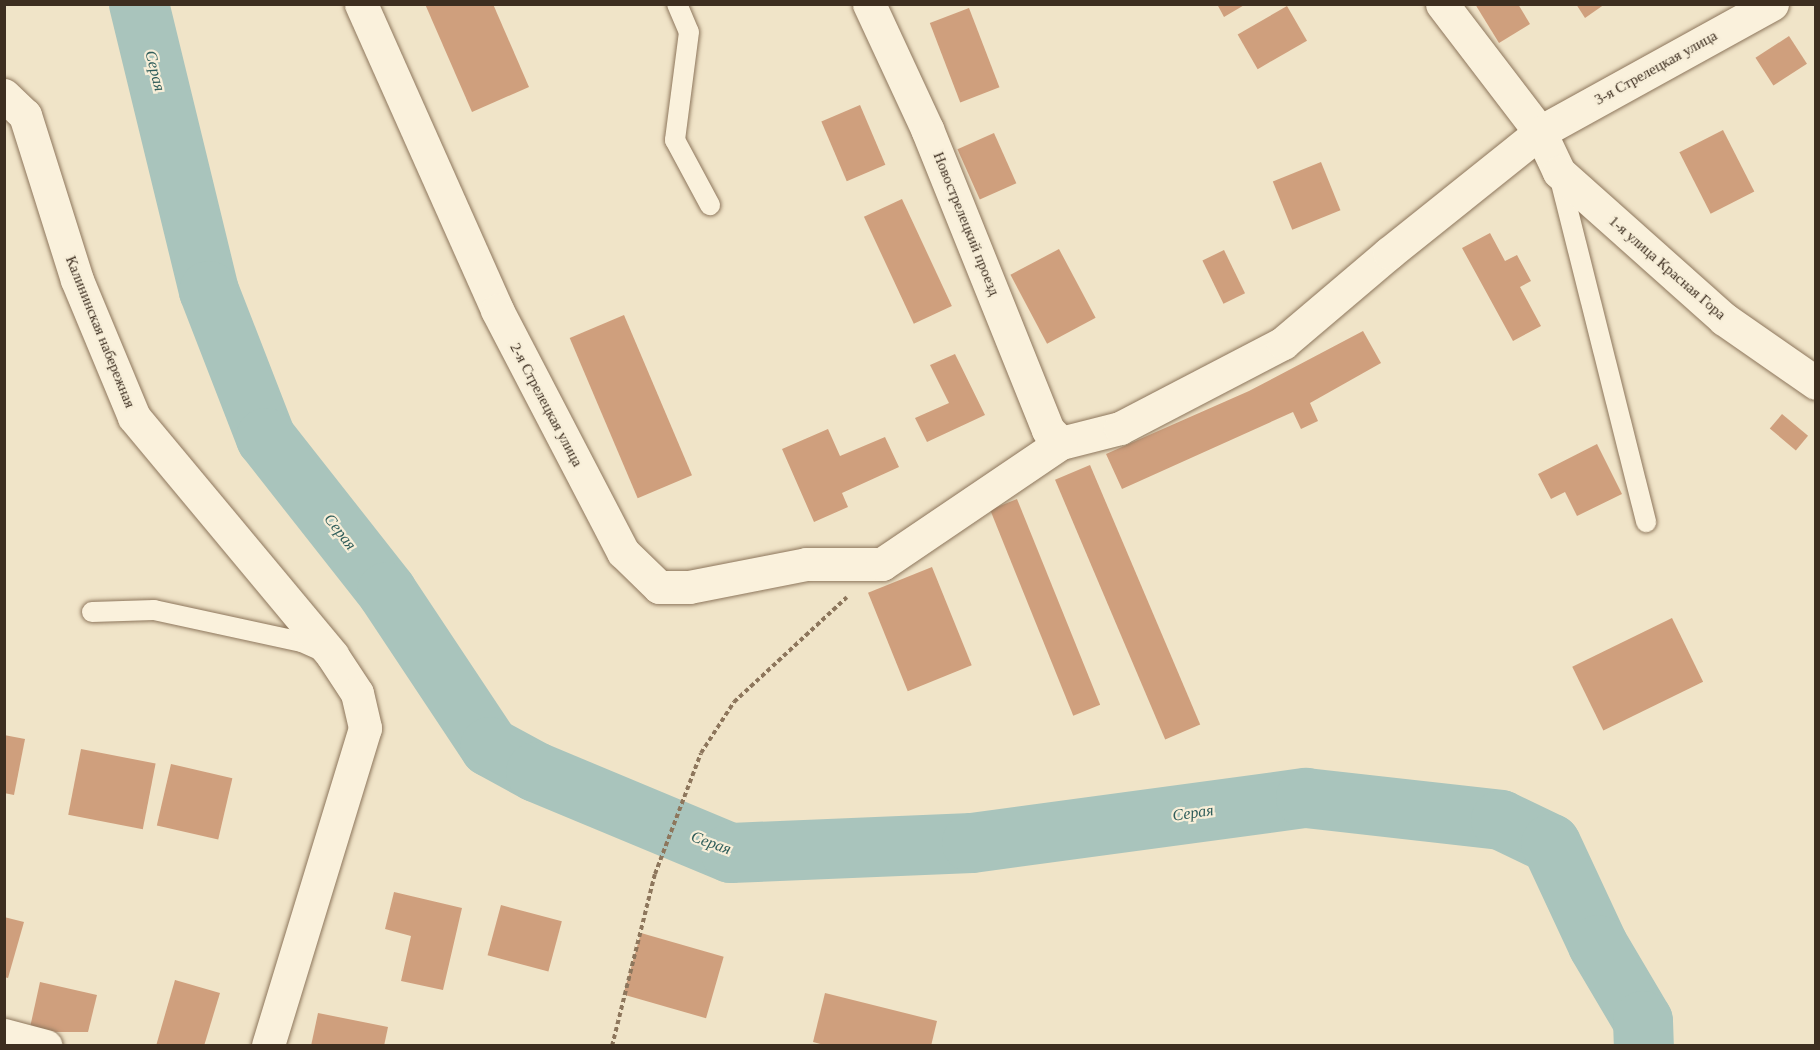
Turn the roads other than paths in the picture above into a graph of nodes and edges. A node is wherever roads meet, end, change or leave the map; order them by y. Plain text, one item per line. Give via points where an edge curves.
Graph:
1 (362, 4) edge
2 (677, 4) edge
3 (868, 4) edge
4 (1442, 4) edge
5 (1772, 4) edge
6 (4, 95) edge
7 (1540, 132) junction
8 (1559, 172) junction
9 (710, 205) dead end
10 (1815, 383) edge
11 (1061, 443) junction
12 (1646, 522) dead end
13 (882, 564) joint
14 (92, 612) dead end
15 (332, 655) junction
16 (4, 1035) edge
17 (46, 1046) edge
18 (268, 1046) edge

1 - 13 street, 2-я Стрелецкая улица via 497,310 623,552 659,587 689,587 806,564
2 - 9 lane via 689,32 675,140
3 - 11 street, Новострелецкий проезд via 927,129 1048,430
4 - 7 street, 1-я улица Красная Гора
5 - 7 street, 3-я Стрелецкая улица
6 - 15 street, Калининская набережная via 25,115 77,280 134,417
7 - 8 street, 1-я улица Красная Гора
7 - 11 street, 3-я Стрелецкая улица via 1283,344 1120,428
8 - 10 street, 1-я улица Красная Гора via 1724,319
8 - 12 lane
11 - 13 street, 3-я Стрелецкая улица
14 - 15 lane via 154,610 302,642
15 - 18 street, Калининская набережная via 357,693 365,728
16 - 17 street

